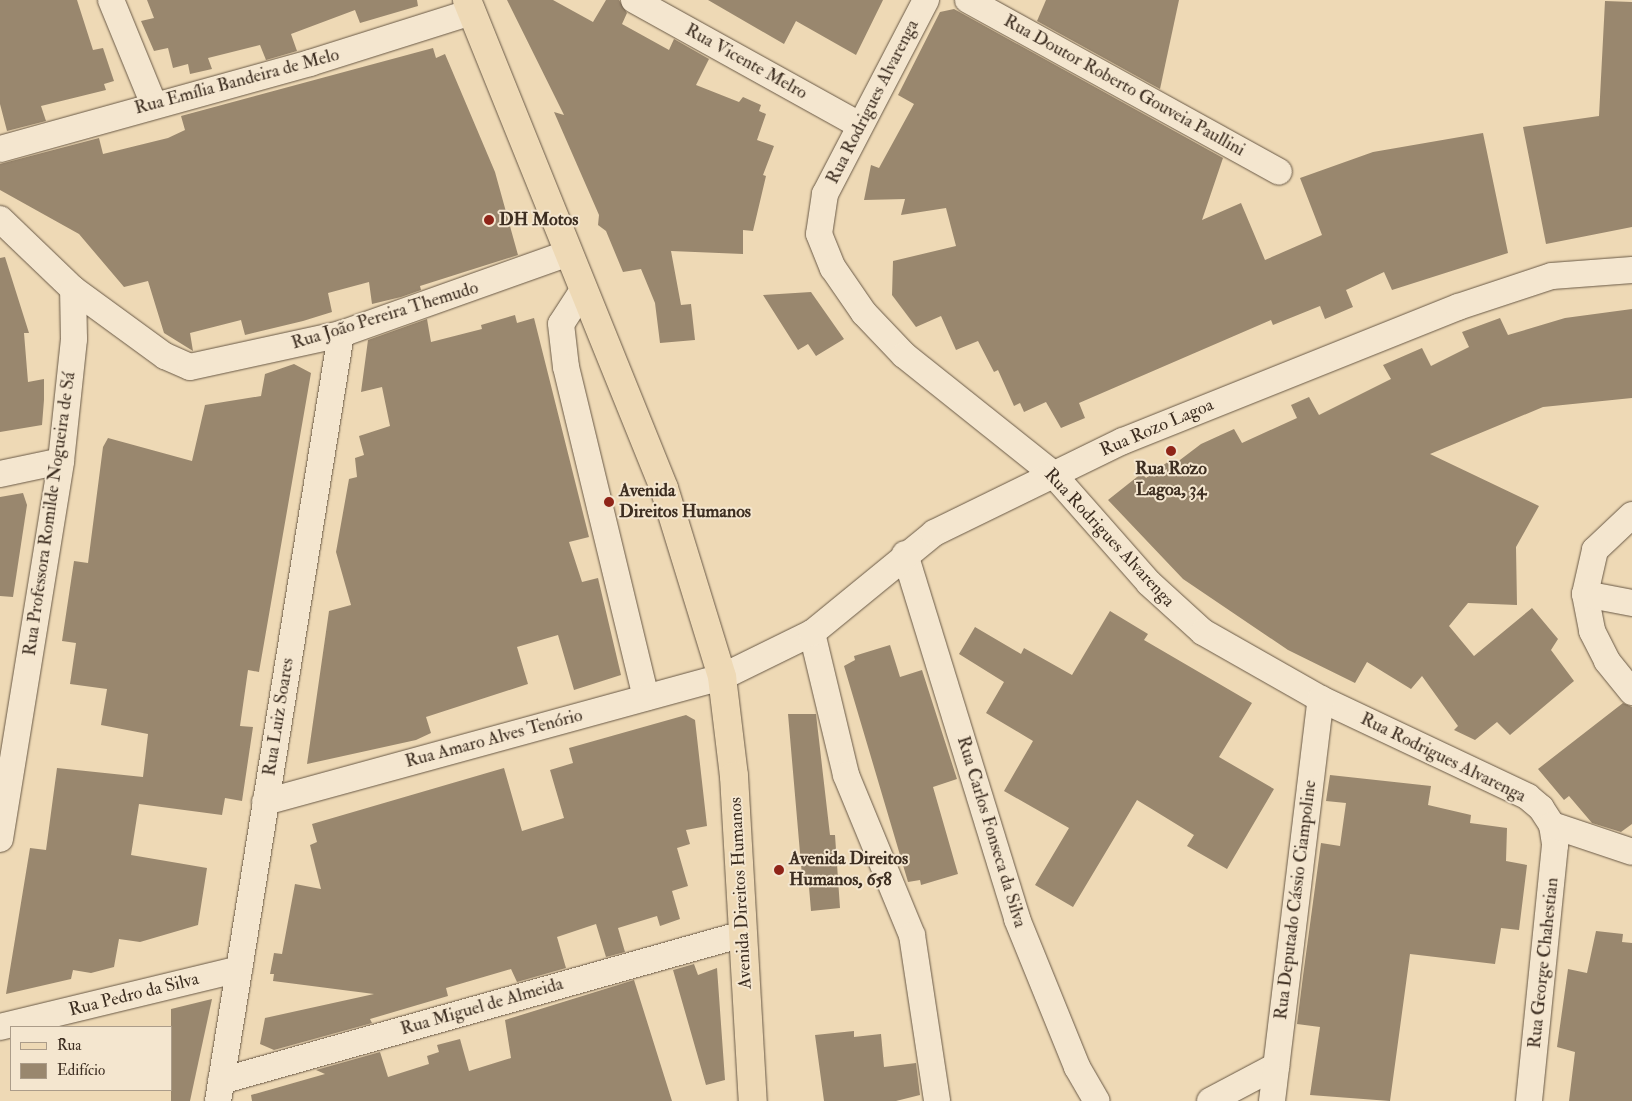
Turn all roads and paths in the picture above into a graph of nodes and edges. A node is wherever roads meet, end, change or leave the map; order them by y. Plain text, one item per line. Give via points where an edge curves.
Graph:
1 (111, 0) edge
2 (634, 0) edge
3 (926, 0) edge
4 (968, 0) edge
5 (470, 6) edge
6 (154, 105) junction
7 (858, 124) junction
8 (0, 149) edge
9 (1280, 172) dead end
10 (0, 219) edge
11 (568, 253) junction
12 (1632, 270) edge
13 (73, 288) junction
14 (583, 290) junction
15 (341, 334) junction
16 (61, 460) junction
17 (0, 474) edge
18 (1053, 474) junction
19 (1632, 515) edge
20 (905, 554) junction
21 (1585, 594) junction
22 (1632, 603) edge
23 (812, 633) junction
24 (722, 677) junction
25 (1632, 692) edge
26 (646, 697) junction
27 (1321, 699) junction
28 (265, 802) junction
29 (1552, 825) junction
30 (0, 839) edge
31 (1632, 852) edge
32 (743, 934) junction
33 (239, 969) junction
34 (0, 1027) edge
35 (1276, 1066) junction
36 (220, 1091) edge
37 (752, 1101) edge
38 (937, 1101) edge
39 (1097, 1101) edge
40 (1210, 1101) edge
41 (1272, 1101) edge
42 (1530, 1101) edge

1 - 6 street
2 - 7 street, Rua Vicente Melro
3 - 7 street, Rua Rodrigues Alvarenga
4 - 9 street, Rua Doutor Roberto Gouveia Paullini
5 - 6 street, Rua Emília Bandeira de Melo via 310,63
5 - 11 main road, Avenida Direitos Humanos
6 - 8 street, Rua Emília Bandeira de Melo
7 - 18 street, Rua Rodrigues Alvarenga via 819,217 823,249 833,268 864,313 904,356
10 - 13 street
11 - 14 main road, Avenida Direitos Humanos
11 - 15 street, Rua João Pereira Themudo
12 - 18 street, Rua Rozo Lagoa via 1552,276 1458,307 1123,441
13 - 15 street, Rua João Pereira Themudo via 165,356 190,366
13 - 16 street, Rua Professora Romilde Nogueira de Sá via 74,339
14 - 24 main road, Avenida Direitos Humanos via 664,488
14 - 26 street via 561,324 566,367
15 - 28 street, Rua Luiz Soares
16 - 17 street
16 - 30 street, Rua Professora Romilde Nogueira de Sá
18 - 20 street, Rua Rozo Lagoa via 934,533
18 - 27 street, Rua Rodrigues Alvarenga via 1178,611 1211,637
19 - 21 street via 1609,532 1595,550
20 - 23 street, Rua Rozo Lagoa
20 - 39 street, Rua Carlos Fonseca da Silva via 1016,919 1077,1067
21 - 22 street
21 - 25 street via 1592,631 1607,661
23 - 24 street, Rua Rozo Lagoa
23 - 38 street via 846,775 912,935
24 - 26 street, Rua Amaro Alves Tenório
24 - 32 main road, Avenida Direitos Humanos via 731,732
26 - 28 street, Rua Amaro Alves Tenório
27 - 29 street, Rua Rodrigues Alvarenga via 1528,797
27 - 35 street, Rua Deputado Cássio Ciampoline
28 - 33 street, Rua Luiz Soares
29 - 31 street
29 - 42 street, Rua George Chahestian via 1552,907
32 - 36 street, Rua Miguel de Almeida
32 - 37 main road, Avenida Direitos Humanos
33 - 34 street, Rua Pedro da Silva
33 - 36 street, Rua Luiz Soares
35 - 40 street
35 - 41 street, Rua Deputado Cássio Ciampoline

